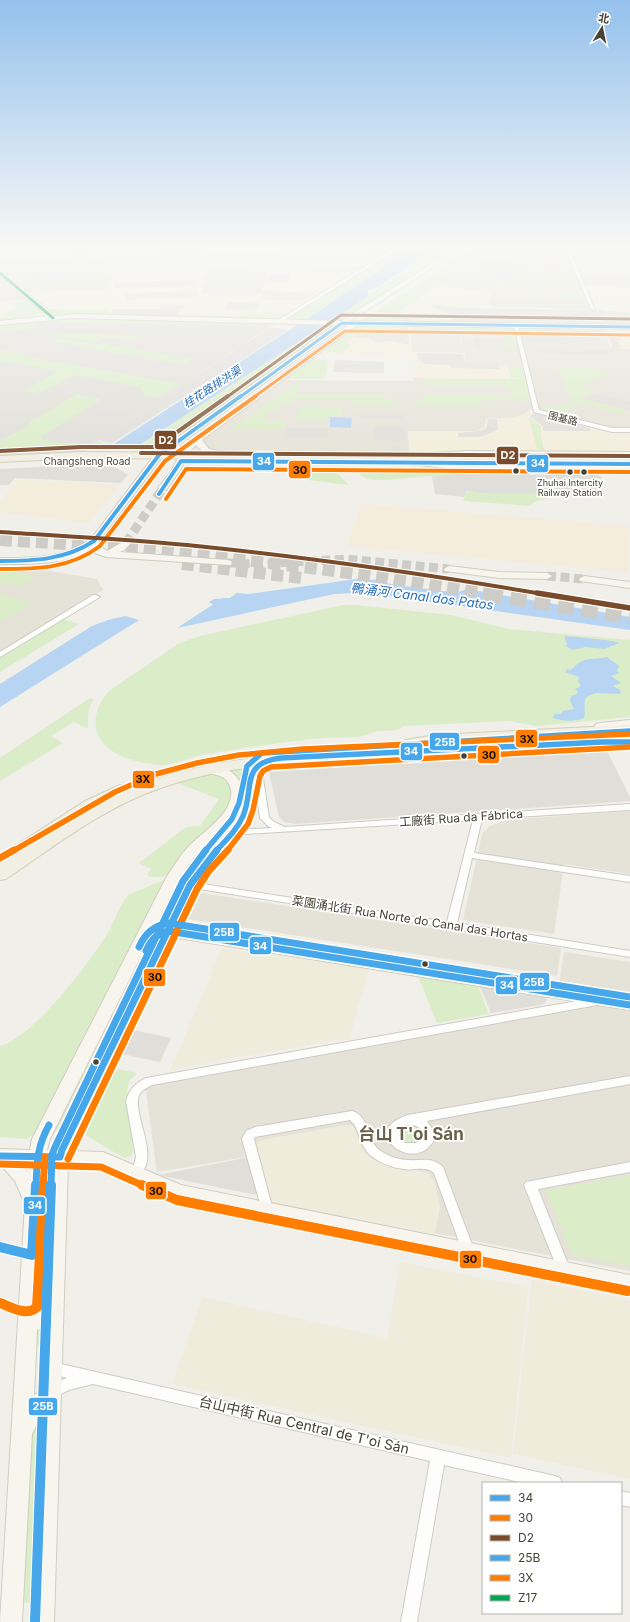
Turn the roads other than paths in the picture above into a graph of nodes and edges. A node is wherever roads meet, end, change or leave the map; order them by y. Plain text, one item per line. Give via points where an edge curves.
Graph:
1 (17, 321) edge
2 (233, 321) edge
3 (346, 321) edge
4 (361, 321) edge
5 (0, 322) edge
6 (277, 322) joint
7 (342, 323) junction
8 (357, 323) junction
9 (516, 326) junction
10 (630, 328) edge
11 (630, 430) edge
12 (198, 440) junction
13 (229, 455) junction
14 (630, 455) edge
15 (182, 458) junction
16 (0, 459) edge
17 (159, 459) junction
18 (413, 459) junction
19 (630, 459) edge
20 (0, 464) edge
21 (630, 464) edge
22 (630, 468) edge
23 (163, 488) tunnel mouth
24 (94, 541) junction
25 (106, 554) junction
26 (131, 556) junction
27 (0, 560) edge
28 (0, 564) edge
29 (227, 564) tunnel mouth
30 (449, 569) tunnel mouth
31 (547, 576) tunnel mouth
32 (584, 579) tunnel mouth
33 (630, 585) edge
34 (96, 597) dead end
35 (0, 655) edge
36 (630, 724) edge
37 (630, 729) edge
38 (548, 733) junction
39 (630, 734) edge
40 (630, 740) edge
41 (416, 743) junction
42 (262, 763) junction
43 (209, 769) junction
44 (630, 807) edge
45 (478, 817) junction
46 (291, 829) junction
47 (232, 833) junction
48 (36, 845) junction
49 (469, 855) junction
50 (187, 857) junction
51 (0, 858) edge
52 (0, 863) edge
53 (0, 876) edge
54 (630, 879) edge
55 (0, 885) edge
56 (190, 885) junction
57 (451, 926) junction
58 (168, 931) junction
59 (630, 954) edge
60 (603, 1001) junction
61 (109, 1004) junction
62 (630, 1005) edge
63 (87, 1049) junction
64 (109, 1053) junction
65 (630, 1080) edge
66 (408, 1120) junction
67 (409, 1149) junction
68 (1, 1156) edge
69 (37, 1157) junction
70 (60, 1157) junction
71 (418, 1164) junction
72 (630, 1167) edge
73 (134, 1172) junction
74 (34, 1205) junction
75 (267, 1210) junction
76 (468, 1250) junction
77 (564, 1269) junction
78 (630, 1283) edge
79 (54, 1318) junction
80 (28, 1320) junction
81 (52, 1368) junction
82 (95, 1378) junction
83 (51, 1393) junction
84 (22, 1435) junction
85 (438, 1456) junction
86 (551, 1482) edge
87 (11, 1622) edge
88 (43, 1622) edge
89 (409, 1622) edge

1 - 5 main road
2 - 6 main road
3 - 7 main road
4 - 8 main road
6 - 7 main road
7 - 8 main road
7 - 17 main road
8 - 9 main road
8 - 12 main road
9 - 10 main road
9 - 11 street, 围基路 via 536,411 612,430
12 - 13 main road via 204,450
12 - 15 main road via 186,450
13 - 15 main road, Changsheng Road
13 - 18 main road, Changsheng Road
14 - 18 main road via 466,454
15 - 17 main road, Changsheng Road
15 - 18 main road, Changsheng Road
15 - 23 main road
16 - 17 main road, Changsheng Road via 81,454 139,455
17 - 20 main road, Changsheng Road
17 - 24 main road
17 - 25 main road via 103,540 100,547
18 - 19 main road, Changsheng Road
18 - 21 main road, Changsheng Road
18 - 22 main road via 453,466
24 - 25 main road via 96,549
24 - 27 main road via 83,550 66,555 27,560
25 - 26 main road
25 - 26 main road via 116,551 125,544 122,551
25 - 28 main road via 44,563
26 - 29 main road
30 - 31 main road via 499,575
32 - 33 main road
34 - 35 street
36 - 38 main road
37 - 38 main road
38 - 41 main road via 436,739
39 - 41 main road
40 - 42 main road
41 - 48 main road via 261,752 186,765 145,778 107,795
42 - 43 main road
42 - 46 street, 工廠街 Rua da Fábrica via 266,820 277,828
42 - 47 main road via 252,773 248,806
43 - 48 main road via 162,782 125,797
43 - 50 main road via 222,772 232,779 237,790 236,801 229,816
44 - 45 street, 工廠街 Rua da Fábrica
45 - 46 street, 工廠街 Rua da Fábrica
45 - 49 street
46 - 47 street, 工廠街 Rua da Fábrica
47 - 56 main road via 206,862
48 - 51 main road
48 - 52 main road
48 - 53 main road
48 - 55 main road
49 - 54 street
49 - 57 street
50 - 56 main road
50 - 61 main road via 171,882
56 - 57 street, 菜園涌北街 Rua Norte do Canal das Hortas
56 - 58 main road
57 - 59 street, 菜園涌北街 Rua Norte do Canal das Hortas
58 - 60 main road
58 - 61 main road via 157,933 151,939 130,982 122,994
58 - 64 main road
60 - 62 main road
60 - 73 street via 150,1080 137,1089 132,1101 142,1157 139,1167
61 - 63 main road
63 - 64 main road
63 - 69 main road via 41,1139
64 - 70 main road
65 - 66 street
66 - 67 street via 398,1123 392,1135 397,1144
66 - 67 street via 424,1125 429,1135 426,1144
67 - 71 street
68 - 69 main road
68 - 74 main road via 18,1169
69 - 70 main road
69 - 74 main road
70 - 73 main road via 103,1159
70 - 79 main road
71 - 75 street via 396,1163 372,1150 364,1140 358,1119 352,1115 255,1132 250,1134 248,1139
71 - 76 street via 433,1165 439,1170
72 - 77 street via 530,1185
73 - 75 main road via 179,1192
74 - 80 main road
75 - 76 main road
76 - 77 main road
77 - 78 main road
79 - 80 main road via 36,1322
79 - 81 main road
80 - 84 main road
81 - 82 street, 台山中街 Rua Central de T'oi Sán
81 - 83 main road
82 - 83 street via 76,1381
82 - 85 street, 台山中街 Rua Central de T'oi Sán
83 - 84 main road via 29,1417
83 - 88 main road
84 - 87 main road
85 - 86 street, 台山中街 Rua Central de T'oi Sán
85 - 89 street

